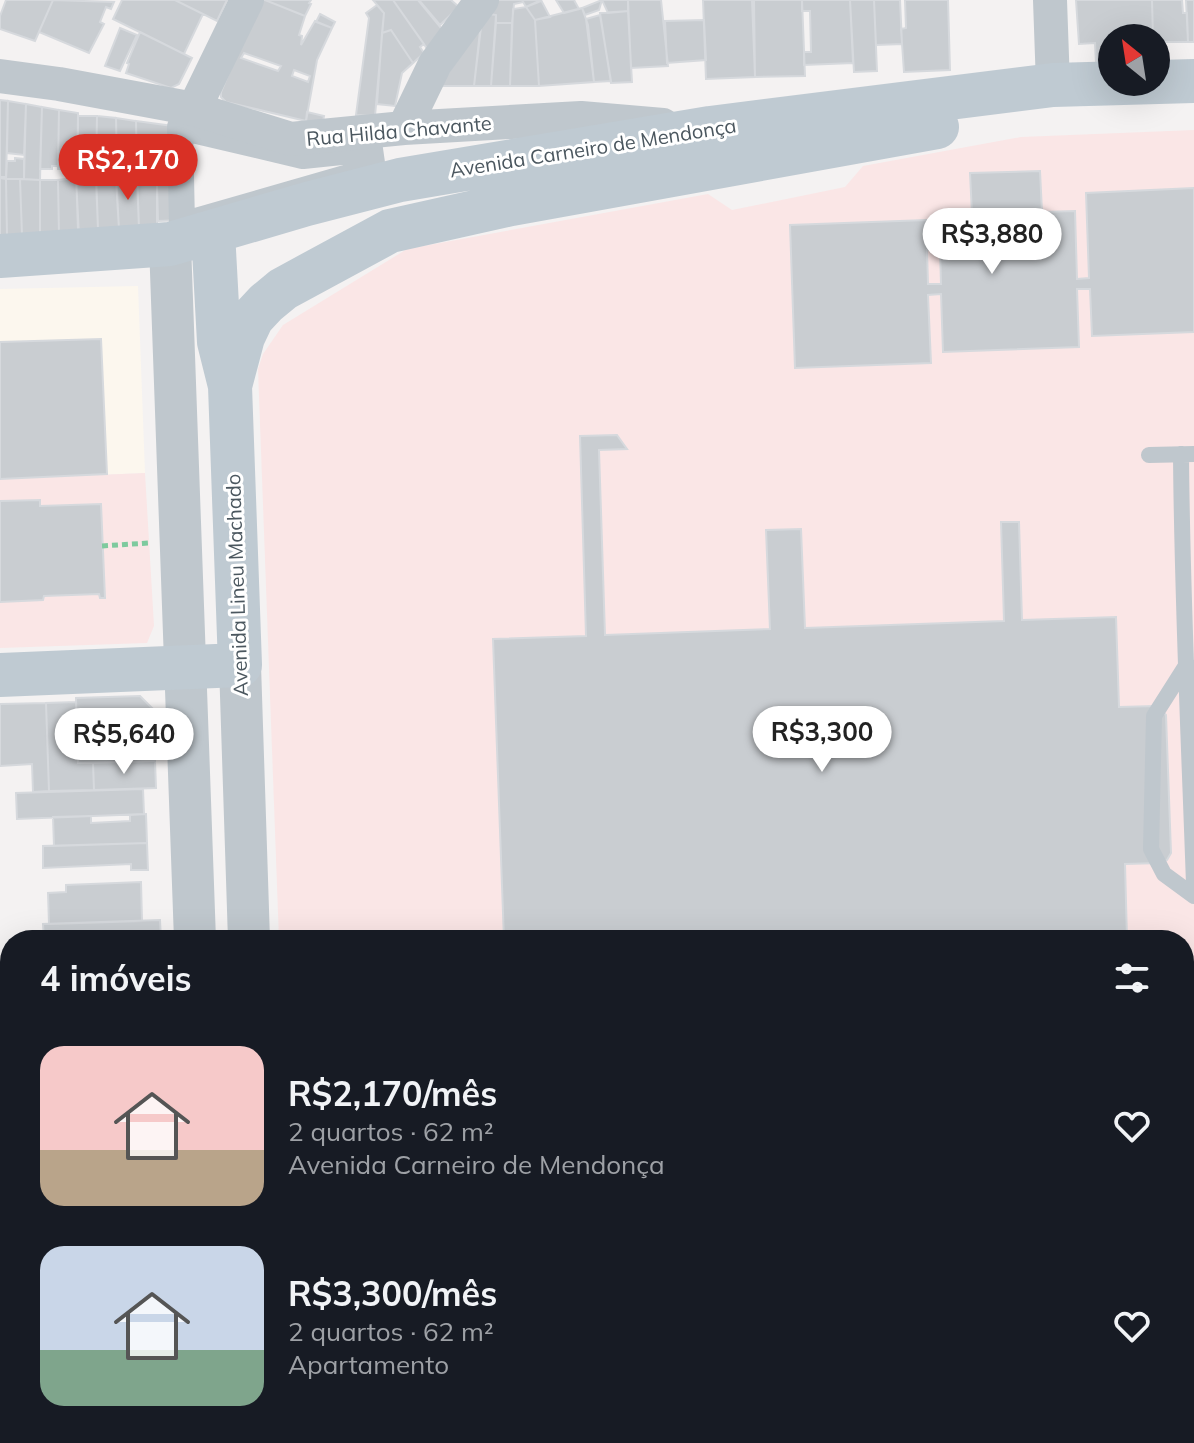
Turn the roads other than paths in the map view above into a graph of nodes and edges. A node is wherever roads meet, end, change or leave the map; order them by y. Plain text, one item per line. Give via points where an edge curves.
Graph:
1 (247, 0) edge
2 (482, 0) edge
3 (1050, 0) edge
4 (0, 76) edge
5 (1194, 81) edge
6 (1053, 85) junction
7 (1194, 106) edge
8 (187, 118) junction
9 (404, 128) junction
10 (710, 128) junction
11 (213, 232) junction
12 (170, 244) junction
13 (0, 256) edge
14 (230, 386) junction
15 (1188, 454) edge
16 (1149, 455) dead end
17 (1187, 664) junction
18 (240, 665) junction
19 (185, 667) junction
20 (0, 675) edge
21 (1194, 884) edge
22 (1194, 896) edge
23 (195, 930) edge
24 (249, 930) edge

1 - 8 street
2 - 9 street via 435,64
3 - 6 street
4 - 8 street, Rua Hilda Chavante via 59,84
5 - 6 main road, Avenida Carneiro de Mendonça
6 - 10 main road, Avenida Carneiro de Mendonça
7 - 14 main road, Avenida Carneiro de Mendonça via 982,119 511,204 390,231 266,303 243,337
8 - 8 street via 182,225 373,170 370,149 303,156
8 - 9 street, Rua Hilda Chavante via 291,139
9 - 10 street, Rua Hilda Chavante via 581,118
10 - 11 main road, Avenida Carneiro de Mendonça via 400,180
11 - 12 main road, Avenida Carneiro de Mendonça
11 - 14 main road, Avenida Lineu Machado via 219,342
12 - 13 main road, Avenida Carneiro de Mendonça
12 - 19 street
14 - 18 main road, Avenida Lineu Machado
15 - 16 lane
15 - 17 lane via 1181,583
17 - 21 lane
17 - 22 lane via 1154,716 1151,849 1164,874
18 - 19 main road
18 - 24 street, Avenida Lineu Machado
19 - 20 main road
19 - 23 street

